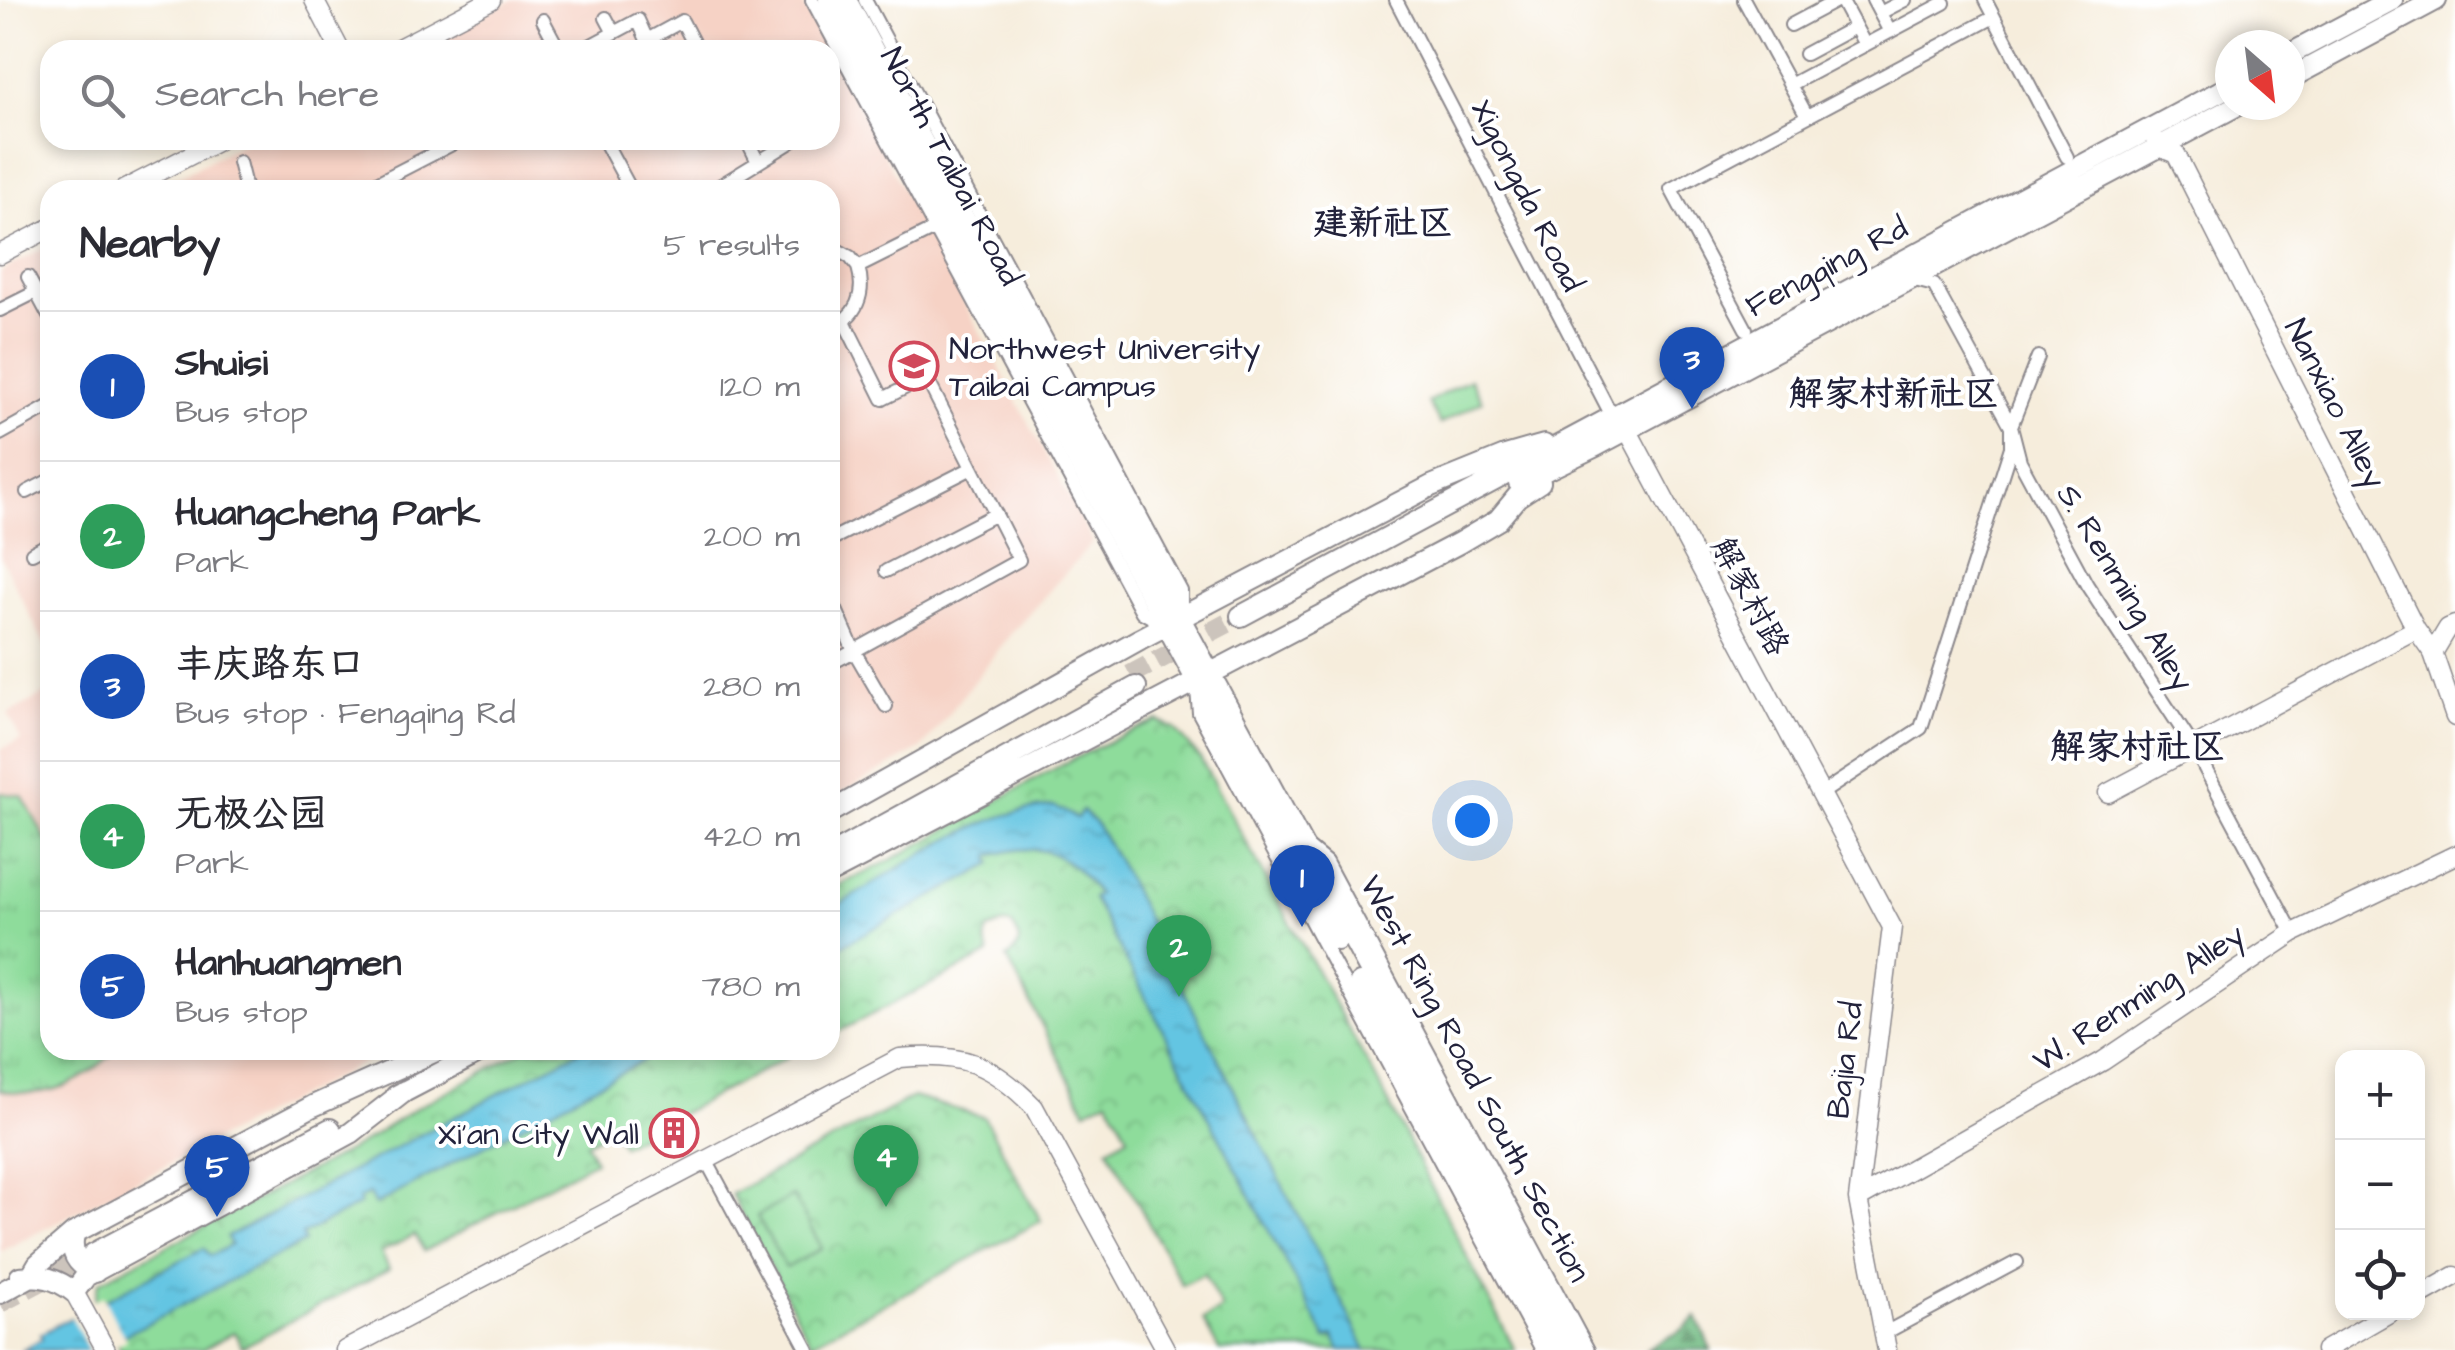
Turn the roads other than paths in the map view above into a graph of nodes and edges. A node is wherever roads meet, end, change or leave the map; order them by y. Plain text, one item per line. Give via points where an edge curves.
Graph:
1 (314, 0) edge
2 (492, 0) edge
3 (812, 0) edge
4 (829, 0) edge
5 (846, 0) edge
6 (865, 0) edge
7 (1396, 0) edge
8 (1744, 0) edge
9 (1840, 0) edge
10 (1904, 0) edge
11 (1985, 0) edge
12 (2392, 0) edge
13 (2436, 0) edge
14 (1944, 3) dead end
15 (1877, 6) edge
16 (1994, 17) junction
17 (606, 18) dead end
18 (543, 20) dead end
19 (1791, 25) dead end
20 (1856, 27) junction
21 (1890, 32) junction
22 (614, 33) junction
23 (335, 40) edge
24 (414, 40) edge
25 (554, 40) edge
26 (601, 40) edge
27 (647, 40) edge
28 (647, 40) edge
29 (692, 40) edge
30 (835, 40) edge
31 (1865, 45) junction
32 (2305, 46) edge
33 (840, 49) edge
34 (1805, 54) dead end
35 (2305, 70) edge
36 (1790, 85) junction
37 (2215, 96) edge
38 (2215, 114) edge
39 (1806, 116) junction
40 (2154, 138) junction
41 (201, 150) edge
42 (441, 150) edge
43 (609, 150) edge
44 (751, 150) edge
45 (778, 150) edge
46 (2067, 157) dead end
47 (239, 162) dead end
48 (758, 162) junction
49 (142, 180) edge
50 (244, 180) edge
51 (382, 180) edge
52 (626, 180) edge
53 (728, 180) edge
54 (941, 225) junction
55 (40, 233) edge
56 (840, 252) edge
57 (0, 254) edge
58 (858, 267) junction
59 (28, 277) dead end
60 (1911, 279) junction
61 (36, 292) junction
62 (40, 299) edge
63 (0, 310) edge
64 (840, 321) edge
65 (1746, 328) dead end
66 (840, 329) edge
67 (2038, 357) dead end
68 (40, 412) edge
69 (1613, 422) junction
70 (2011, 426) junction
71 (0, 434) edge
72 (1596, 446) junction
73 (972, 468) junction
74 (40, 485) edge
75 (27, 492) dead end
76 (996, 514) junction
77 (840, 535) edge
78 (40, 549) edge
79 (32, 553) dead end
80 (886, 571) dead end
81 (840, 619) edge
82 (1173, 621) junction
83 (2455, 625) edge
84 (2416, 629) junction
85 (854, 651) junction
86 (2433, 654) junction
87 (840, 659) edge
88 (1205, 679) junction
89 (886, 706) dead end
90 (2455, 717) edge
91 (2194, 748) junction
92 (1822, 792) junction
93 (2108, 794) dead end
94 (840, 806) edge
95 (840, 835) edge
96 (1301, 842) junction
97 (840, 848) edge
98 (2455, 855) edge
99 (840, 868) edge
100 (1287, 876) junction
101 (1314, 897) junction
102 (2294, 933) junction
103 (420, 1060) edge
104 (465, 1060) edge
105 (706, 1160) junction
106 (1858, 1199) junction
107 (87, 1250) junction
108 (2017, 1262) dead end
109 (31, 1276) junction
110 (2455, 1276) edge
111 (0, 1280) edge
112 (0, 1292) edge
113 (2425, 1294) edge
114 (77, 1295) junction
115 (2377, 1320) edge
116 (1885, 1342) edge
117 (106, 1350) edge
118 (346, 1350) edge
119 (808, 1350) edge
120 (1166, 1350) edge
121 (1542, 1350) edge
122 (1556, 1350) edge
123 (1576, 1350) edge
124 (1588, 1350) edge
125 (2325, 1350) edge

1 - 23 street
2 - 24 street
3 - 30 street
4 - 54 main road, North Taibai Road
5 - 82 main road, North Taibai Road
6 - 82 street via 1181,591
7 - 69 street, Xigongda Road
8 - 36 street
9 - 19 street
9 - 20 street
10 - 15 street
11 - 16 street
12 - 32 main road
13 - 35 main road
14 - 21 street
15 - 21 street
16 - 39 street
16 - 46 street
17 - 22 street
18 - 25 street
20 - 31 street
20 - 34 street
21 - 31 street
22 - 26 street
22 - 27 street via 638,20
28 - 29 street via 682,21
31 - 36 street
33 - 54 street
36 - 39 street
37 - 40 main road, Fengqing Rd
38 - 40 main road, Fengqing Rd
39 - 65 street via 1671,189
40 - 60 main road, Fengqing Rd
40 - 69 main road, Fengqing Rd
40 - 84 street, Nanxiao Alley via 2176,154
41 - 49 street
42 - 51 street
43 - 52 street
44 - 48 street
45 - 48 street
47 - 50 street
48 - 53 street
54 - 58 street
54 - 82 main road, North Taibai Road
55 - 57 street
56 - 58 street
58 - 64 street via 858,304
59 - 61 street
60 - 69 main road, Fengqing Rd
60 - 70 street, S. Renming Alley via 1934,285
61 - 62 street
61 - 63 street
66 - 73 street via 883,399 926,377
67 - 70 street
68 - 71 street
69 - 72 main road, Fengqing Rd
69 - 72 main road, Fengqing Rd via 1243,621
69 - 82 main road via 1431,486
69 - 92 street, 解家村路
70 - 91 street, S. Renming Alley via 2020,461 2086,584
70 - 92 street via 2011,447 1921,728
72 - 88 main road via 1517,497 1498,520
73 - 76 street
73 - 77 street
74 - 75 street
76 - 80 street
76 - 85 street via 1019,560
78 - 79 street
81 - 85 street
82 - 88 main road, West Ring Road South Section
82 - 94 main road
83 - 86 street
84 - 86 street, Nanxiao Alley
84 - 91 street
85 - 87 street
85 - 89 street
86 - 90 street, Nanxiao Alley
88 - 96 main road, West Ring Road South Section
88 - 99 main road
88 - 100 street, West Ring Road South Section via 1199,713
88 - 101 main road, West Ring Road South Section
91 - 93 street
91 - 102 street, S. Renming Alley
92 - 106 street, Bajia Rd via 1892,927
95 - 97 main road via 1133,681
96 - 123 main road, West Ring Road South Section
96 - 124 street, West Ring Road South Section via 1326,862
98 - 102 street, W. Renming Alley
100 - 101 street
100 - 121 street, West Ring Road South Section
101 - 122 main road, West Ring Road South Section
102 - 106 street, W. Renming Alley via 2103,1061
103 - 107 main road
104 - 107 main road via 405,1091 351,1133
105 - 118 street
105 - 119 street
105 - 120 street via 900,1058 938,1054 975,1062 1008,1080 1034,1107
106 - 116 street, Bajia Rd
107 - 109 main road via 38,1264
107 - 114 main road
108 - 116 street
109 - 111 main road
109 - 112 main road
109 - 114 main road via 63,1283
110 - 113 street
114 - 117 street
115 - 125 street

